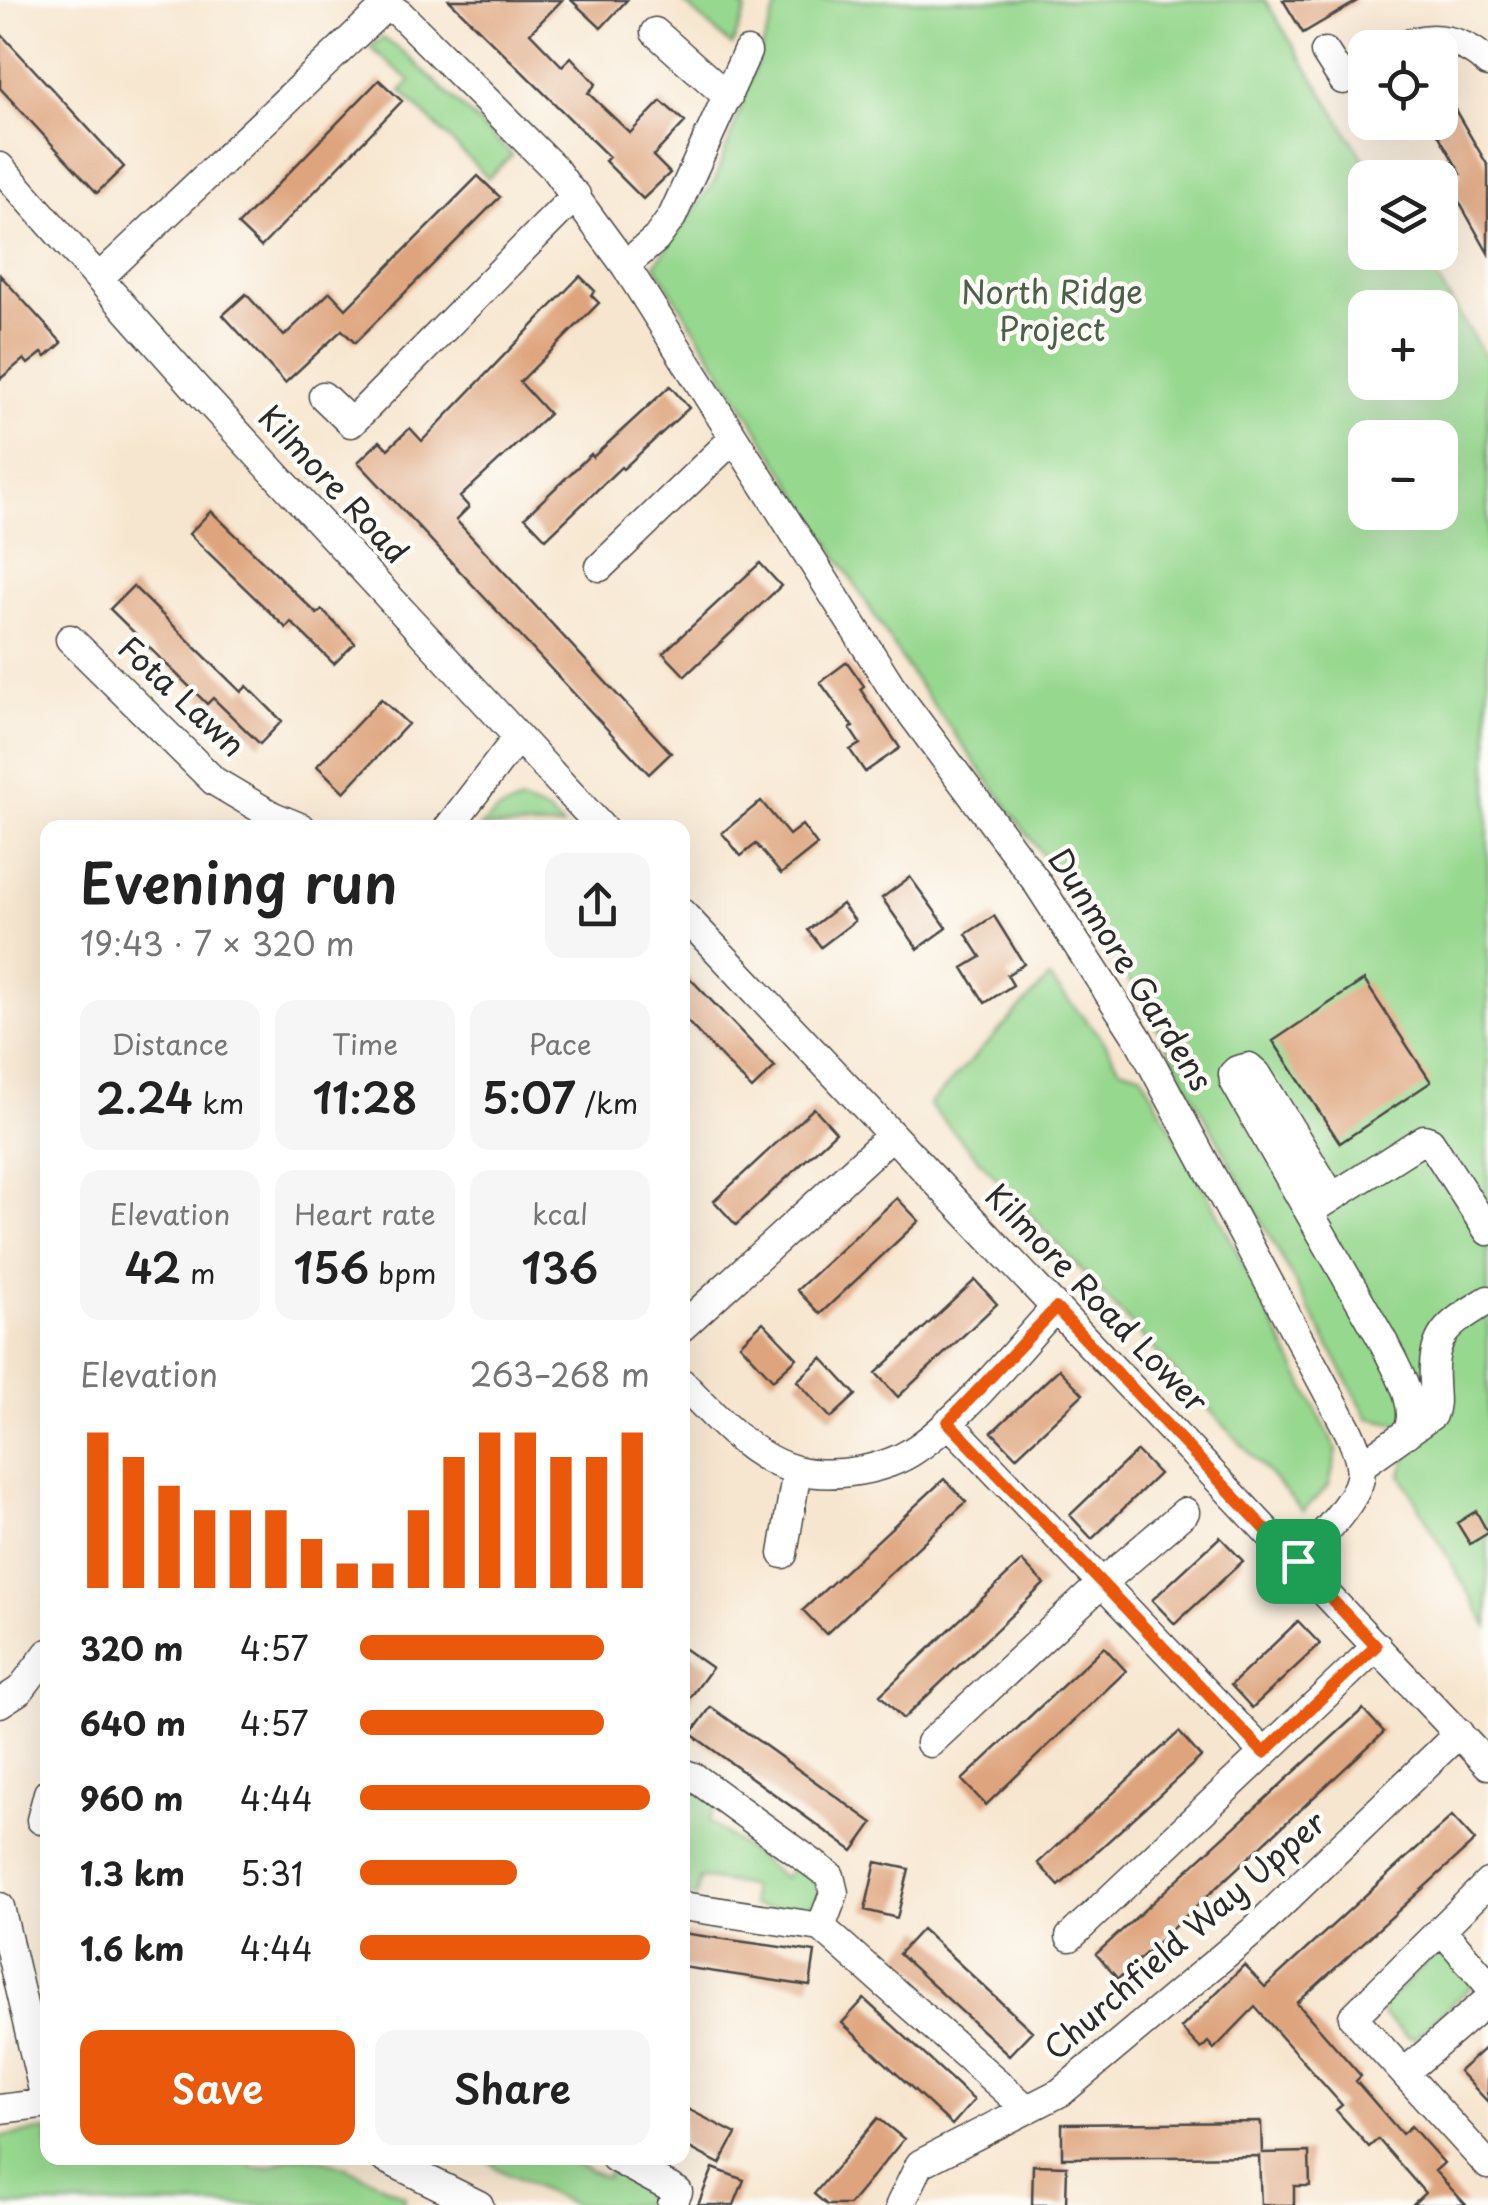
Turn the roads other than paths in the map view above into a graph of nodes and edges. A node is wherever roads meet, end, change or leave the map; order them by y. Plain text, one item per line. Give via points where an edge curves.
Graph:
1 (386, 2) edge
2 (655, 32) dead end
3 (1458, 45) edge
4 (747, 52) dead end
5 (1325, 52) dead end
6 (1488, 63) edge
7 (1348, 77) edge
8 (728, 97) junction
9 (0, 167) edge
10 (576, 195) junction
11 (625, 265) junction
12 (100, 278) junction
13 (323, 396) dead end
14 (733, 439) junction
15 (600, 566) dead end
16 (70, 639) dead end
17 (516, 738) junction
18 (283, 820) edge
19 (454, 820) edge
20 (594, 820) edge
21 (690, 921) edge
22 (892, 1135) junction
23 (1332, 1197) junction
24 (1308, 1214) junction
25 (1488, 1231) edge
26 (1488, 1300) edge
27 (1056, 1308) junction
28 (690, 1319) edge
29 (690, 1391) edge
30 (948, 1422) junction
31 (1406, 1434) junction
32 (1360, 1466) junction
33 (797, 1470) junction
34 (1185, 1512) dead end
35 (783, 1554) dead end
36 (1298, 1561) junction
37 (1102, 1584) junction
38 (1376, 1646) junction
39 (40, 1665) edge
40 (0, 1703) edge
41 (1459, 1734) junction
42 (930, 1743) dead end
43 (1264, 1753) junction
44 (1488, 1765) edge
45 (690, 1776) edge
46 (1488, 1884) edge
47 (0, 1907) edge
48 (690, 1907) edge
49 (821, 1927) junction
50 (1441, 1930) junction
51 (1070, 1937) dead end
52 (1488, 1984) edge
53 (1488, 2000) edge
54 (1404, 2073) junction
55 (40, 2074) edge
56 (40, 2104) edge
57 (1027, 2109) junction
58 (0, 2110) edge
59 (628, 2165) edge
60 (1488, 2165) edge
61 (439, 2168) edge
62 (478, 2205) edge
63 (672, 2205) edge
64 (900, 2205) edge

1 - 10 street, Dunmore Gardens
1 - 12 street, Dunmore Gardens
2 - 8 street
3 - 6 street
4 - 8 street
5 - 7 street via 1342,80
8 - 11 street via 667,226
9 - 12 street, Kilmore Road
10 - 11 street, Dunmore Gardens
10 - 13 street via 351,423
11 - 14 street, Dunmore Gardens
12 - 17 street, Kilmore Road
14 - 15 street
14 - 32 street, Dunmore Gardens via 891,686 1036,881 1139,1040 1350,1432
16 - 18 street, Fota Lawn via 214,781
17 - 19 street
17 - 20 street
21 - 22 street, Kilmore Road Lower
22 - 27 street, Kilmore Road Lower
22 - 28 street
23 - 24 street
23 - 24 street via 1256,1074 1236,1070 1234,1081
23 - 25 street via 1424,1138
24 - 31 street via 1402,1382 1413,1416
26 - 31 street via 1443,1332 1435,1407
27 - 30 street
27 - 36 street, Kilmore Road Lower
29 - 33 street via 729,1431
30 - 33 street via 914,1451 874,1467
30 - 37 street
31 - 32 street
32 - 36 street via 1351,1498
33 - 35 street
34 - 37 street
36 - 38 street, Kilmore Road Lower
37 - 42 street
37 - 43 street
38 - 41 street, Kilmore Road Lower
38 - 43 street
39 - 40 street
41 - 44 street, Kilmore Road Lower
41 - 57 street, Churchfield Way Upper via 1252,1932 1061,2092
43 - 51 street
45 - 49 street via 830,1876 834,1893
46 - 50 street
47 - 55 street
48 - 49 street
49 - 57 street
50 - 52 street
50 - 54 street via 1353,2017
53 - 54 street
54 - 60 street
56 - 58 street
57 - 64 street, Churchfield Way Upper via 920,2164
59 - 63 street via 678,2192
61 - 62 street

